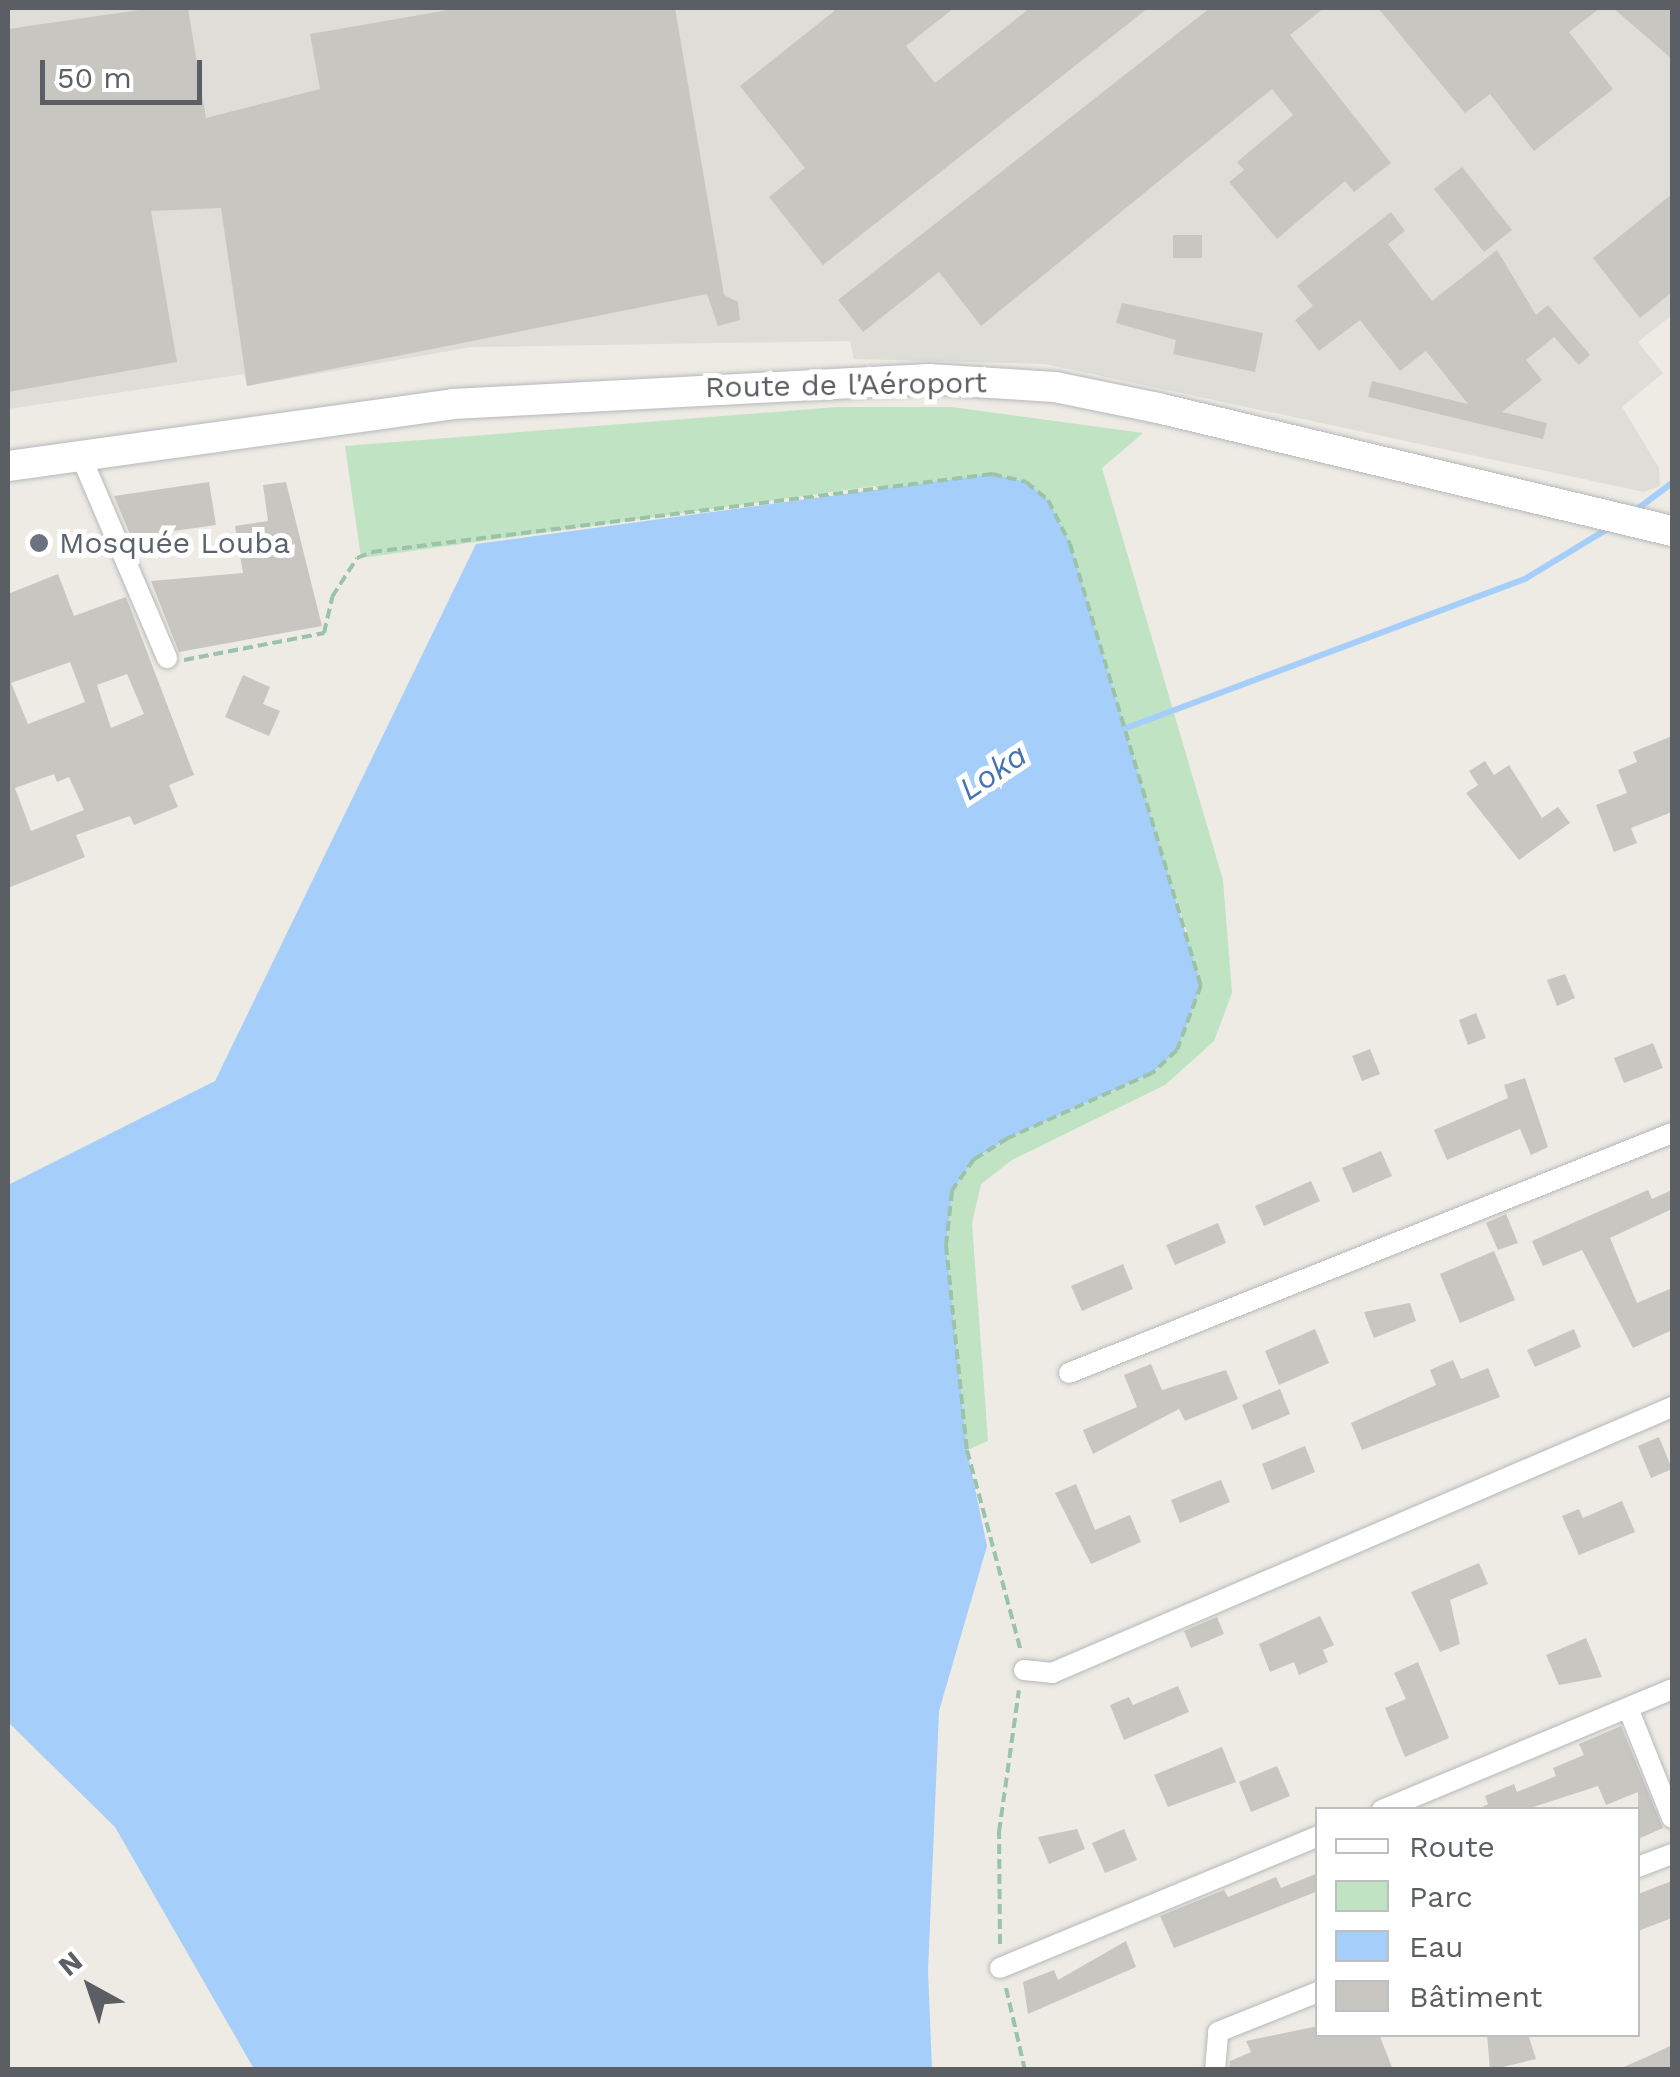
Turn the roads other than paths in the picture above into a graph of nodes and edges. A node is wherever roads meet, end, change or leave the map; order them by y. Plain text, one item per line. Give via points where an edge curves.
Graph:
1 (80, 454) junction
2 (8, 466) edge
3 (1672, 530) edge
4 (168, 658) road end
5 (1672, 1133) edge
6 (1069, 1374) dead end
7 (1672, 1408) edge
8 (1024, 1670) road end
9 (1672, 1689) edge
10 (1628, 1708) junction
11 (1389, 1807) edge
12 (1672, 1818) edge
13 (1315, 1837) edge
14 (1672, 1854) edge
15 (1640, 1866) edge
16 (1000, 1968) road end
17 (1315, 1993) edge
18 (1215, 2070) edge

1 - 2 main road, Route de l'Aéroport
1 - 3 main road, Route de l'Aéroport via 454,404 929,379 1055,387
1 - 4 street
5 - 6 street
7 - 8 street via 1052,1673
9 - 10 street
10 - 11 street
10 - 12 street
13 - 16 street
14 - 15 street
17 - 18 street via 1218,2032

